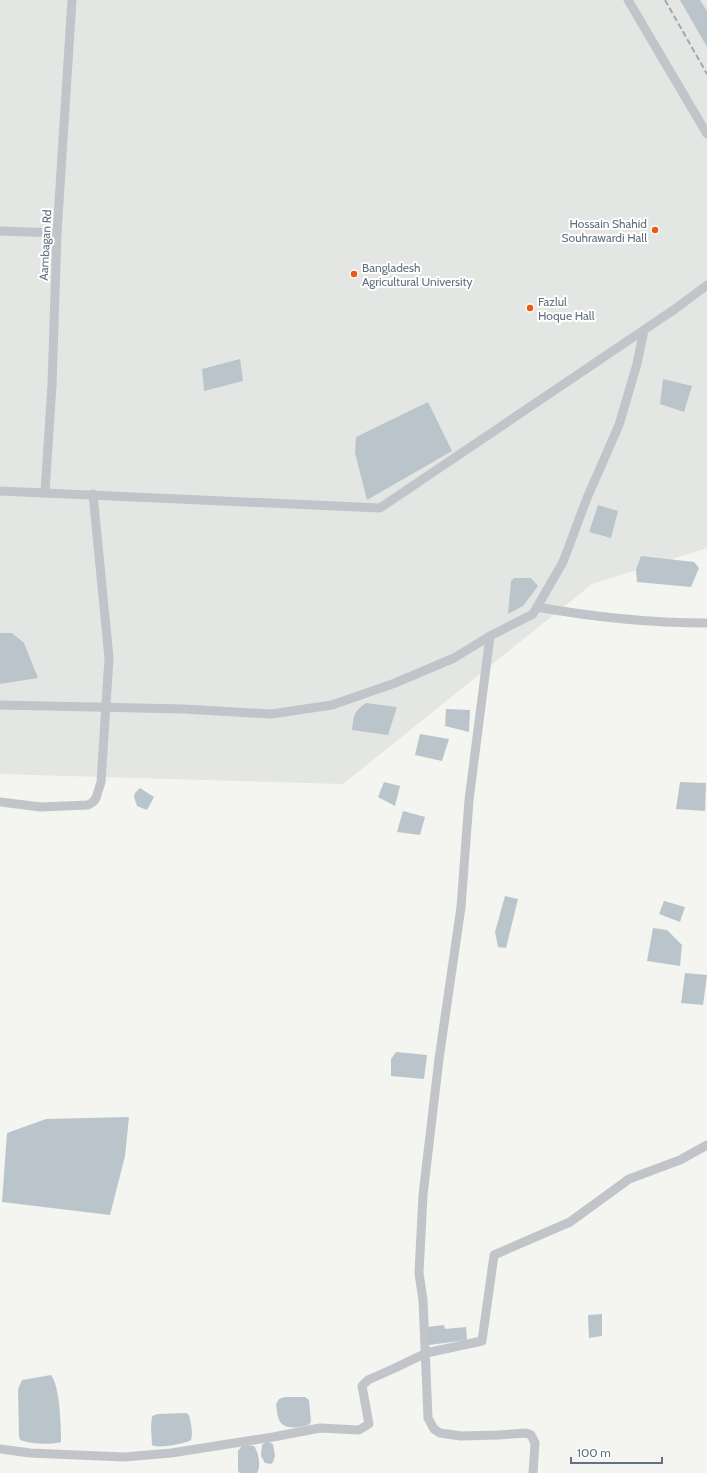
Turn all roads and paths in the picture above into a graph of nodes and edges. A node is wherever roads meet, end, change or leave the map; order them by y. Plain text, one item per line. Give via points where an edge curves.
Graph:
1 (72, 0) edge
2 (628, 0) edge
3 (707, 134) edge
4 (0, 231) edge
5 (57, 233) junction
6 (707, 285) edge
7 (644, 330) junction
8 (0, 491) edge
9 (45, 492) junction
10 (93, 494) junction
11 (537, 607) junction
12 (707, 623) edge
13 (490, 636) junction
14 (0, 705) edge
15 (105, 707) junction
16 (0, 802) edge
17 (707, 1145) edge
18 (426, 1353) junction
19 (0, 1449) edge
20 (534, 1473) edge

1 - 5 street, Aambagan Rd
2 - 3 street
4 - 5 street
5 - 9 street, Aambagan Rd via 52,385
6 - 7 street
7 - 10 street via 380,508
7 - 11 street via 619,424 563,562
8 - 9 street
9 - 10 street
10 - 15 street via 109,658
11 - 12 street via 589,616
11 - 13 street via 533,614
13 - 15 street via 454,658 395,683 332,705 271,714
13 - 18 street via 469,800 461,907 423,1195 419,1273
14 - 15 street
15 - 16 street via 101,782 93,802 88,805 41,806
17 - 18 street via 680,1160 629,1179 570,1222 494,1255 482,1341
18 - 19 street via 368,1380 362,1386 369,1424 358,1430 320,1428 171,1453 124,1457 30,1453
18 - 20 street via 428,1418 434,1429 440,1433 461,1436 526,1433 531,1435 535,1443

